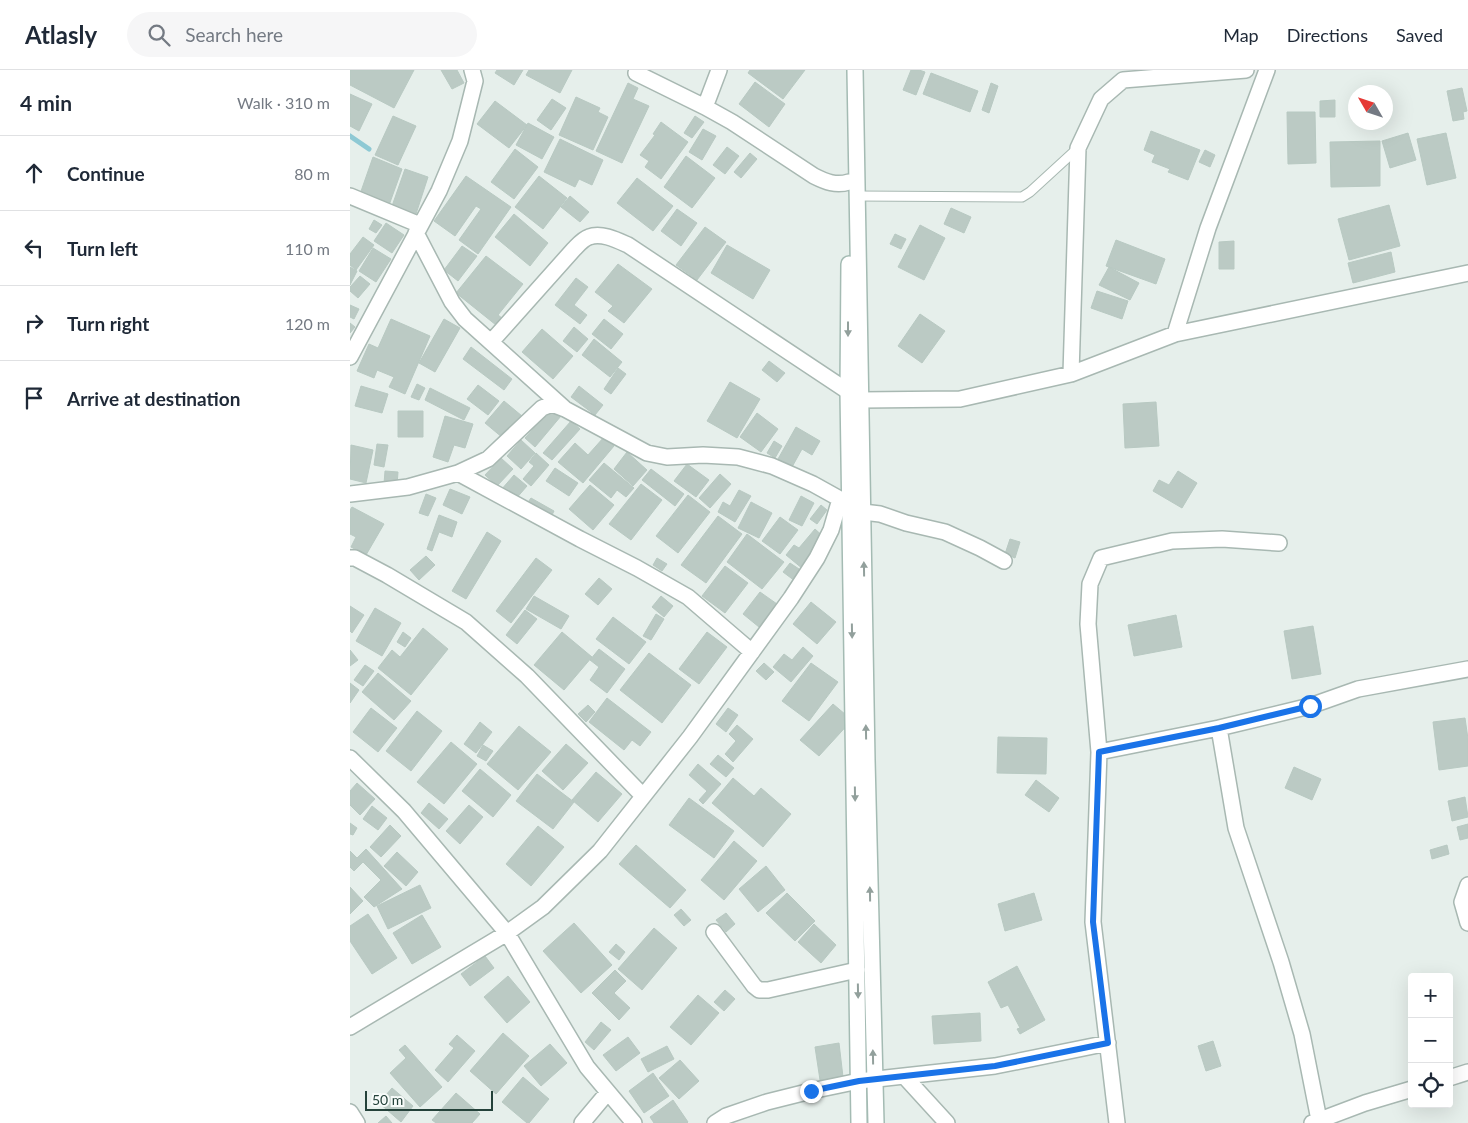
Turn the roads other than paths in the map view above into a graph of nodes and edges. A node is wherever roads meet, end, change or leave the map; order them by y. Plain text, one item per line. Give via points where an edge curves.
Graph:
1 (472, 70) edge
2 (719, 70) edge
3 (846, 70) edge
4 (855, 70) edge
5 (1246, 70) edge
6 (1267, 70) edge
7 (636, 73) dead end
8 (705, 107) junction
9 (1078, 148) junction
10 (849, 182) junction
11 (350, 196) edge
12 (857, 196) junction
13 (418, 229) junction
14 (1468, 272) edge
15 (1175, 334) junction
16 (491, 342) junction
17 (350, 357) edge
18 (1071, 374) junction
19 (848, 391) junction
20 (861, 400) junction
21 (565, 408) junction
22 (458, 473) junction
23 (350, 494) edge
24 (851, 505) junction
25 (1278, 543) dead end
26 (350, 558) edge
27 (1004, 561) dead end
28 (752, 652) junction
29 (1468, 669) edge
30 (1219, 728) junction
31 (1099, 752) junction
32 (350, 758) edge
33 (643, 796) junction
34 (1468, 885) edge
35 (1468, 923) edge
36 (507, 932) junction
37 (714, 932) dead end
38 (858, 970) junction
39 (350, 1027) edge
40 (1108, 1043) junction
41 (1468, 1072) edge
42 (904, 1076) junction
43 (1453, 1077) edge
44 (867, 1080) junction
45 (1408, 1090) edge
46 (608, 1092) junction
47 (350, 1112) edge
48 (1316, 1122) edge
49 (357, 1123) edge
50 (582, 1123) edge
51 (634, 1123) edge
52 (715, 1123) edge
53 (860, 1123) edge
54 (876, 1123) edge
55 (948, 1123) edge
56 (1117, 1123) edge

1 - 13 street via 475,81 460,141 439,191
2 - 8 street
3 - 10 street
4 - 12 street
5 - 9 street via 1123,80 1101,99
6 - 15 street via 1208,228
7 - 8 street
8 - 10 street via 814,176 836,184
9 - 12 lane via 1022,197
9 - 18 street
10 -> 19 street
11 - 13 street
12 - 20 street
13 - 16 street via 452,302 465,319
13 - 17 street
14 - 15 street
15 - 18 street
16 - 19 street via 574,249 591,236 600,236 628,245
16 - 21 street
18 - 20 street via 960,399
19 - 20 street
19 - 24 street
20 - 24 street
21 - 22 street via 552,404 542,408 488,459
21 - 24 street via 647,453 667,457 738,457 813,484
22 - 23 street via 408,487
22 - 28 street via 688,597
24 - 27 street via 945,532
24 - 28 street via 831,530 791,598
24 -> 38 street
44 -> 24 street via 866,760
25 - 31 street via 1222,539 1172,541 1101,558 1090,584 1088,624
26 - 33 street via 387,575 466,622 527,676
28 - 33 street
29 - 30 street via 1358,689 1310,706
30 - 31 street
30 - 48 street via 1236,828 1302,1034
31 - 40 street via 1093,922
32 - 36 street via 404,811
33 - 36 street via 600,851 543,907
34 - 35 street via 1462,902
36 - 39 street
36 - 46 street via 587,1067
37 - 38 street via 759,990
38 -> 44 street
40 - 42 street via 995,1066
40 - 56 street
41 - 43 street
42 - 44 street
42 - 55 street
44 - 52 street via 767,1102
44 - 53 street
44 - 54 street
45 - 48 street
46 - 50 street
46 - 51 street
47 - 49 street

